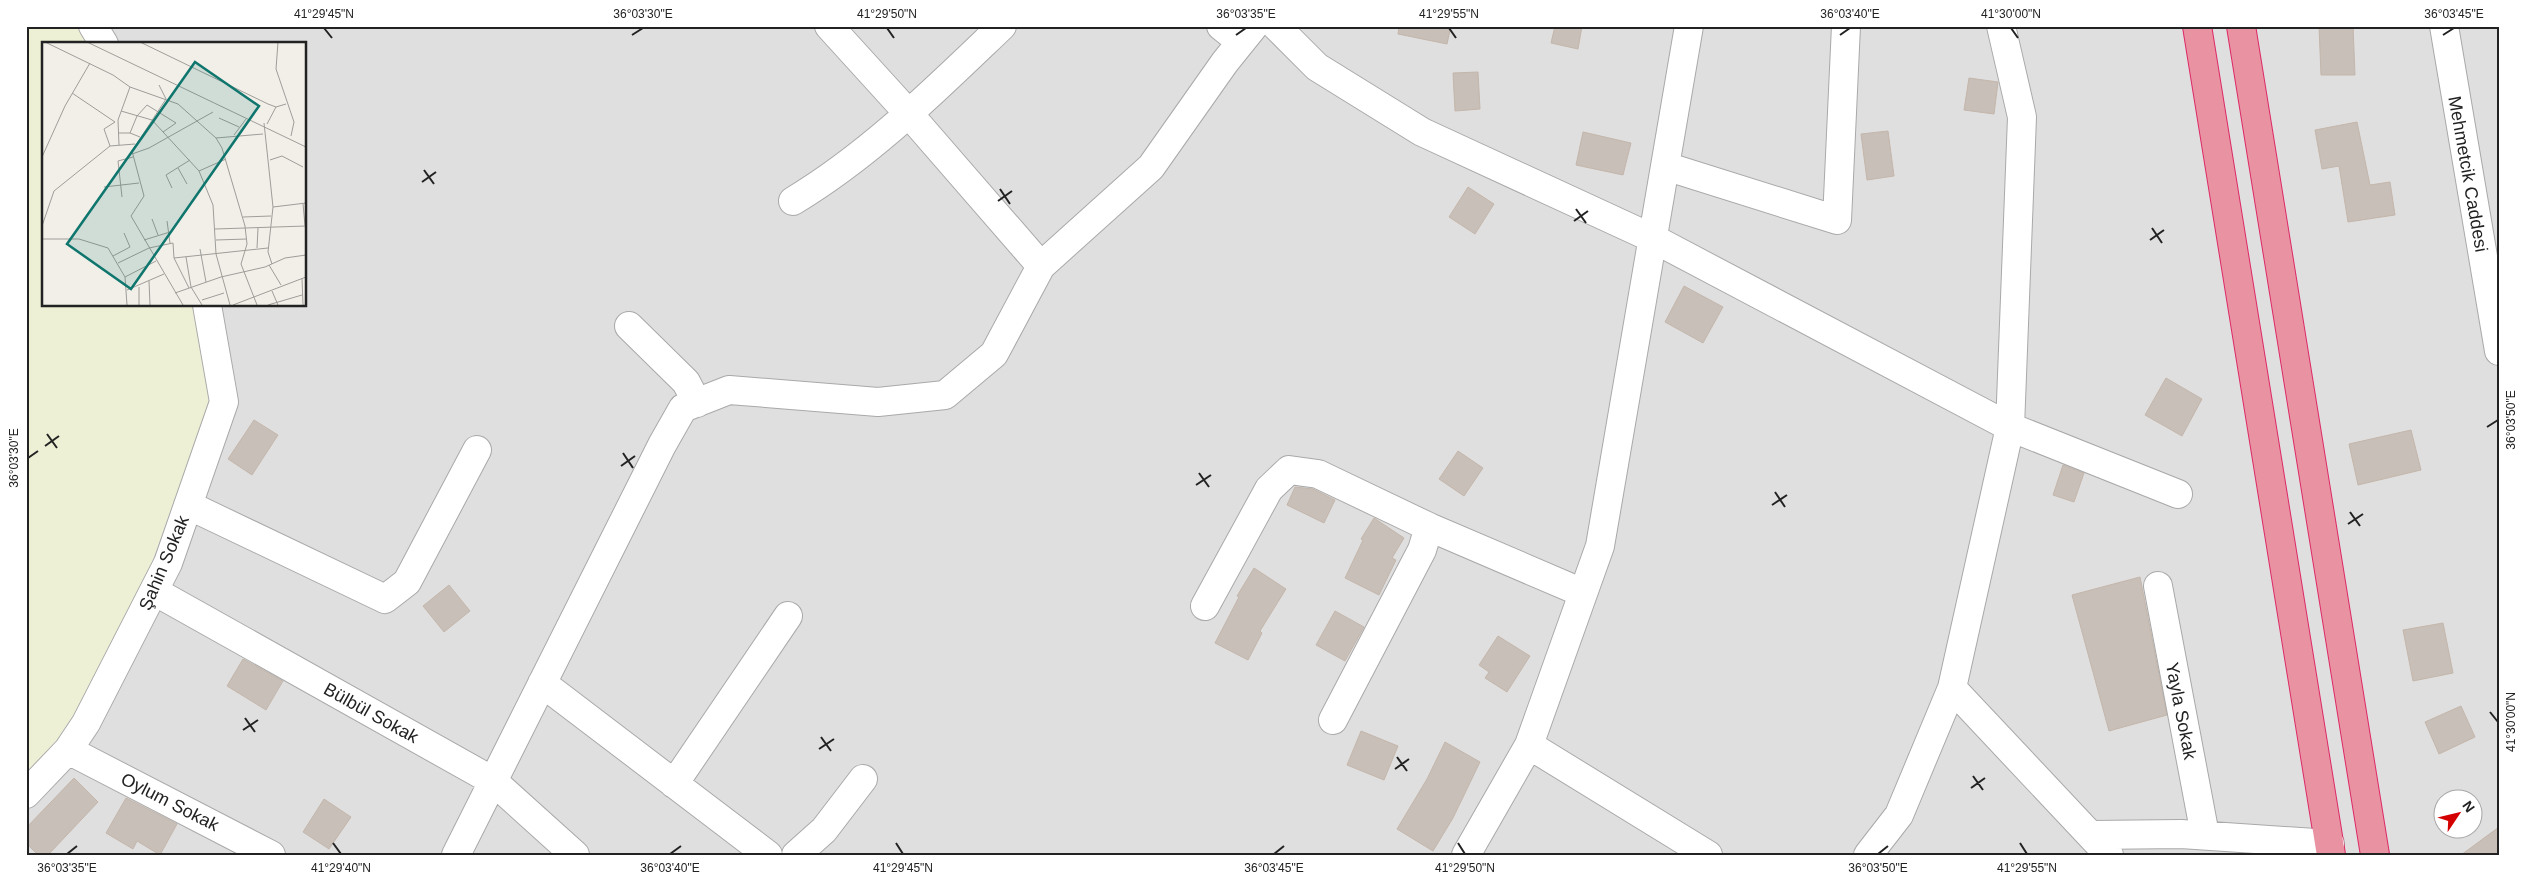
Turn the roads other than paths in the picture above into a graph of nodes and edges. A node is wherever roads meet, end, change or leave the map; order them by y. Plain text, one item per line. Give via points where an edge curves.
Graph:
1 (93, 26) edge
2 (829, 26) edge
3 (1002, 26) edge
4 (1276, 26) edge
5 (1689, 26) edge
6 (1846, 26) edge
7 (2001, 26) edge
8 (2198, 26) edge
9 (2241, 26) edge
10 (2444, 26) edge
11 (1239, 32) edge
12 (103, 42) edge
13 (909, 114) junction
14 (1665, 166) junction
15 (794, 202) dead end
16 (1652, 238) junction
17 (1041, 266) junction
18 (207, 306) edge
19 (629, 326) dead end
20 (2499, 351) edge
21 (697, 403) junction
22 (2010, 428) junction
23 (477, 450) dead end
24 (2178, 494) dead end
25 (188, 505) junction
26 (1429, 527) junction
27 (2158, 586) dead end
28 (154, 591) junction
29 (1583, 593) junction
30 (1205, 606) dead end
31 (788, 616) dead end
32 (542, 683) junction
33 (1952, 688) junction
34 (1333, 720) dead end
35 (1528, 745) junction
36 (68, 750) junction
37 (863, 780) dead end
38 (493, 781) junction
39 (674, 784) junction
40 (26, 794) edge
41 (2091, 835) junction
42 (2205, 835) junction
43 (2330, 849) edge
44 (271, 855) edge
45 (456, 855) edge
46 (575, 855) edge
47 (768, 855) edge
48 (796, 855) edge
49 (1466, 855) edge
50 (1708, 855) edge
51 (1868, 855) edge
52 (2109, 855) edge
53 (2376, 855) edge

1 - 12 street
2 - 13 street
3 - 13 street
4 - 16 street via 1316,67 1422,132
5 - 14 street
6 - 14 street via 1837,220
7 - 22 street via 2022,117
8 - 43 highway
9 - 53 highway
10 - 20 street, Mehmetcik Caddesi
11 - 17 street via 1151,167
13 - 15 street via 830,179
13 - 17 street
14 - 16 street
16 - 22 street
16 - 29 street via 1600,546
17 - 21 street via 994,354 945,395 878,402 728,390
18 - 25 street, Şahin Sokak via 224,402
19 - 21 street via 686,382
21 - 32 street via 683,408
22 - 24 street
22 - 33 street
23 - 25 street via 407,582 385,599
25 - 28 street, Şahin Sokak via 168,563
26 - 29 street
26 - 30 street via 1318,474 1289,470 1269,489
26 - 34 street via 1422,550
27 - 42 street, Yayla Sokak
28 - 36 street, Şahin Sokak via 86,724
28 - 38 street, Bülbül Sokak
29 - 35 street
31 - 39 street
32 - 38 street
32 - 39 street
33 - 41 street
33 - 51 street via 1899,815
35 - 49 street
35 - 50 street
36 - 40 street, Şahin Sokak
36 - 44 street, Oylum Sokak
37 - 48 street via 824,830
38 - 45 street
38 - 46 street, Bülbül Sokak
39 - 47 street
41 - 42 street
41 - 52 street
42 - 43 street

